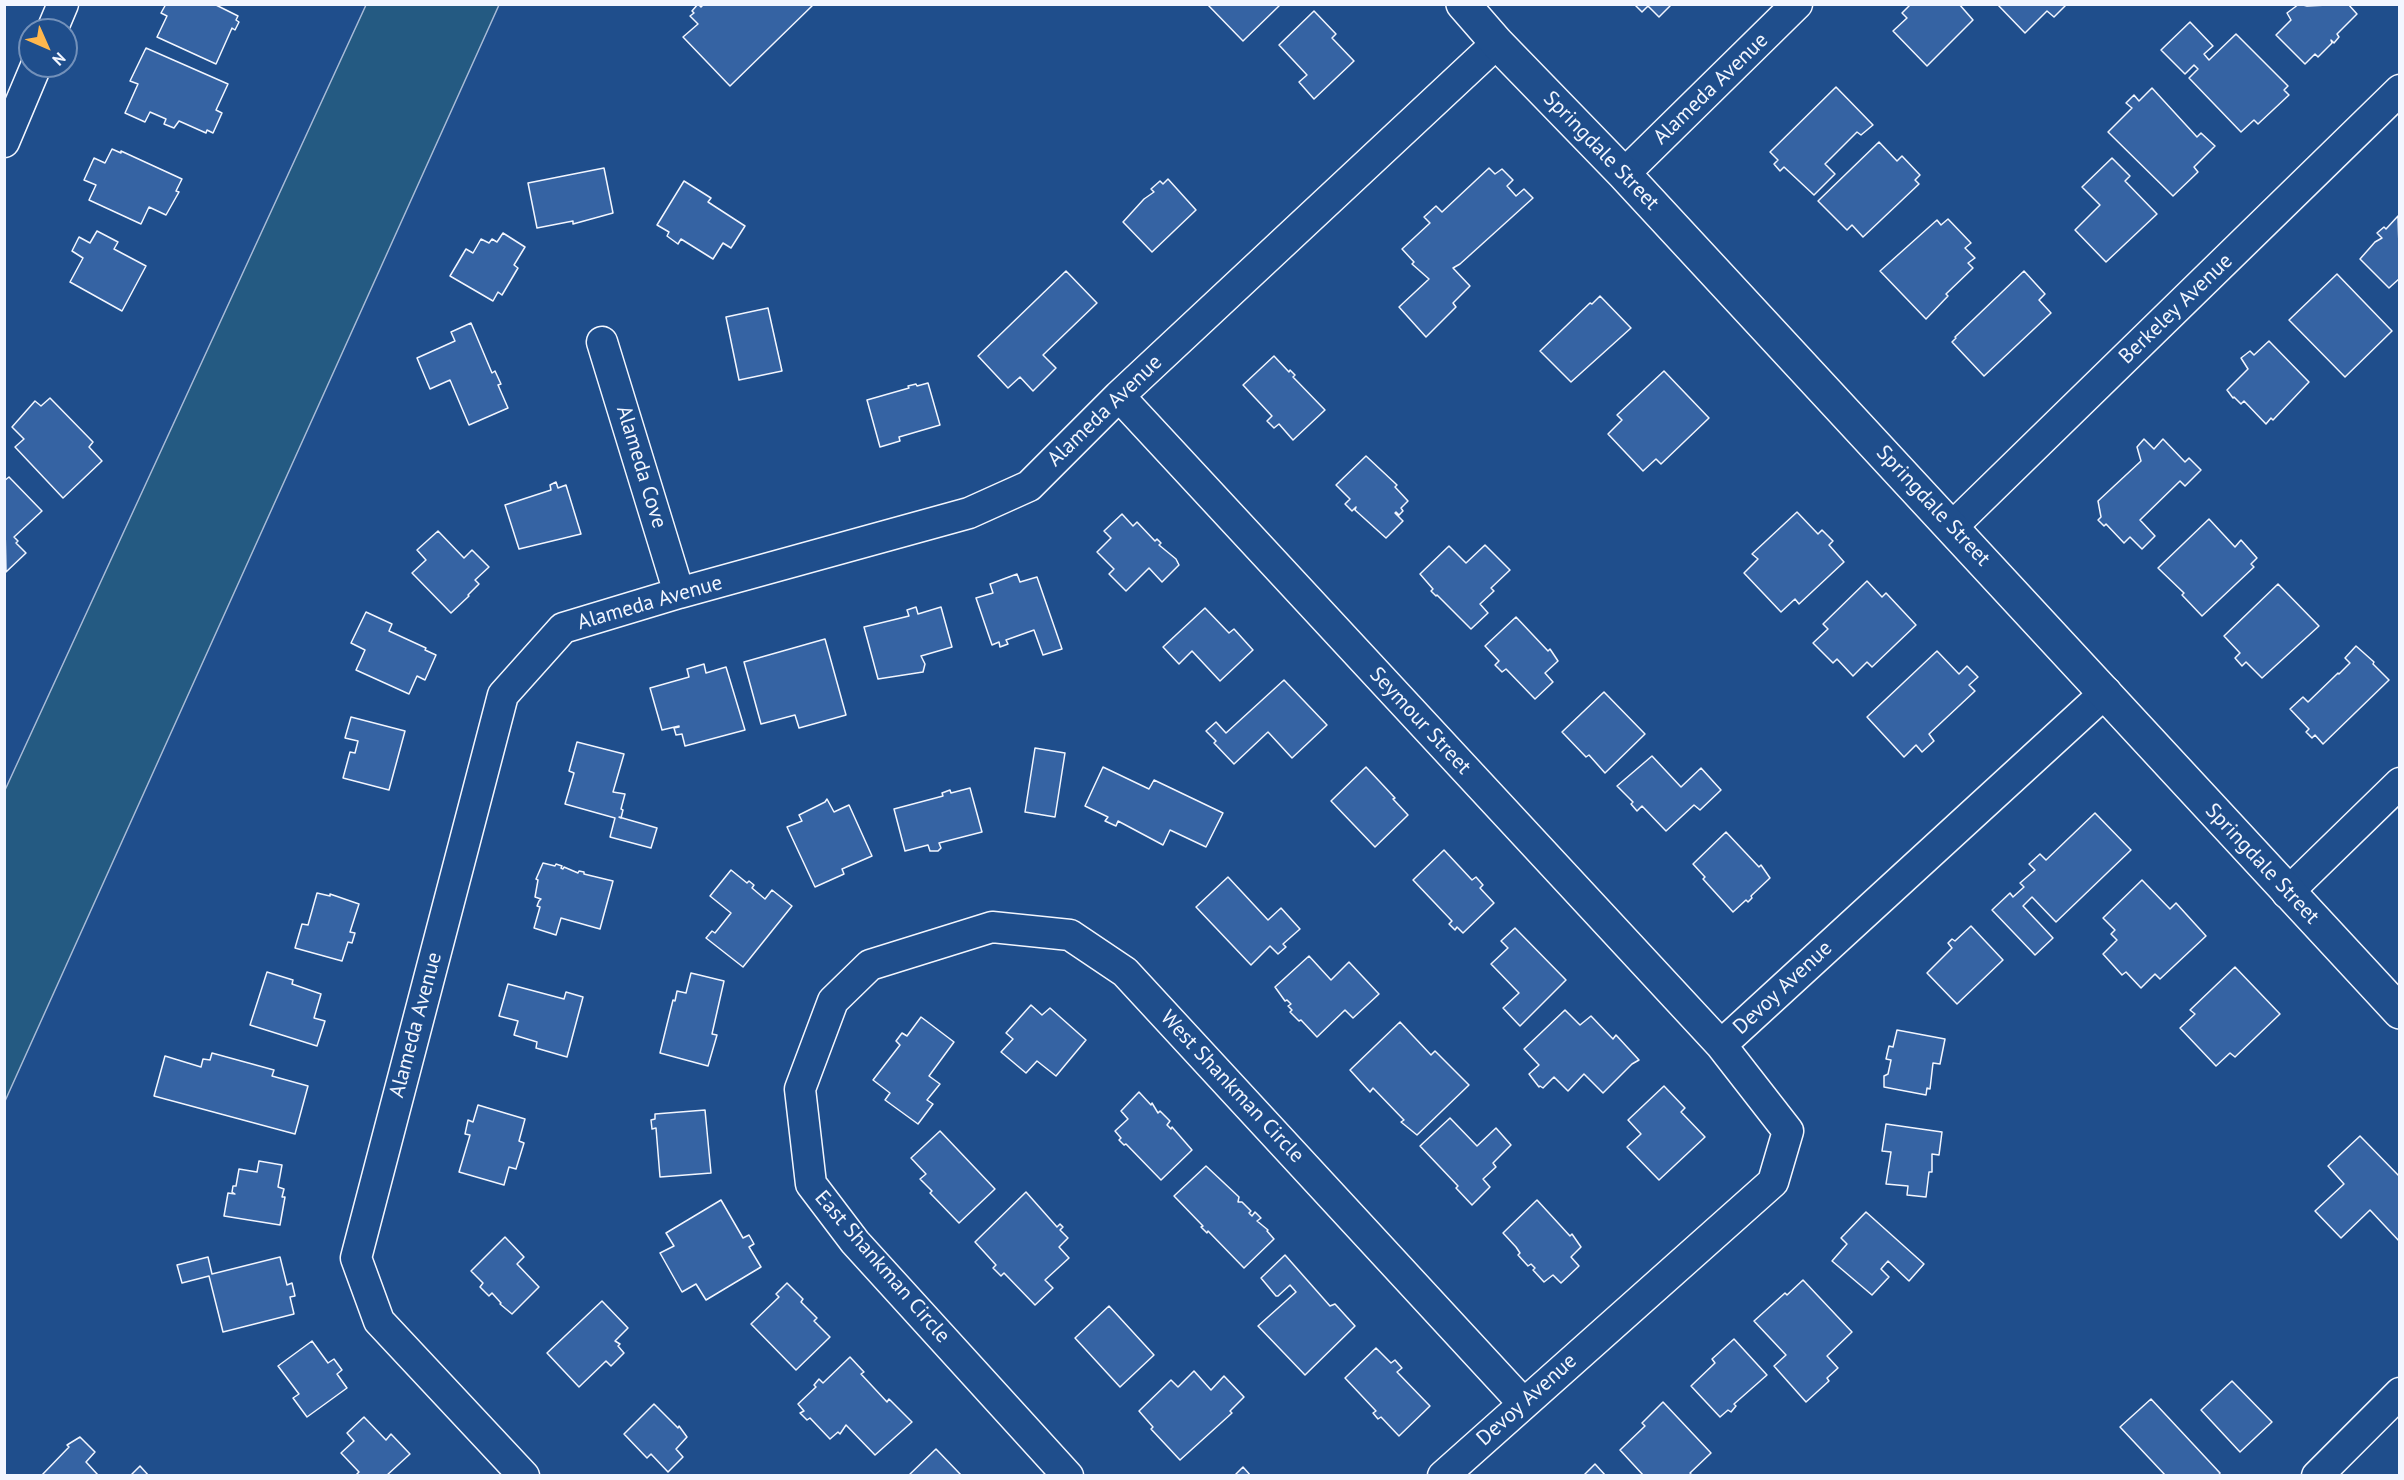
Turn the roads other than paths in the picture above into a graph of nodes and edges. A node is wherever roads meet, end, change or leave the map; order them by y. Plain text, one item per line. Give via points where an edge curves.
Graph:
1 (63, 4) edge
2 (1463, 4) edge
3 (1797, 4) edge
4 (57, 18) edge
5 (1497, 43) junction
6 (31, 78) edge
7 (2400, 90) edge
8 (4, 142) edge
9 (1624, 174) junction
10 (602, 342) dead end
11 (1119, 396) junction
12 (1952, 527) junction
13 (679, 593) junction
14 (2106, 692) junction
15 (2400, 783) edge
16 (2287, 892) junction
17 (870, 965) joint
18 (2400, 1012) edge
19 (1720, 1045) junction
20 (2400, 1393) edge
21 (1523, 1402) junction
22 (524, 1476) edge
23 (1068, 1476) edge
24 (1443, 1476) edge
25 (2316, 1476) edge

1 - 4 street
2 - 5 street, Springdale Street
3 - 9 street, Alameda Avenue
5 - 9 street, Springdale Street
5 - 11 street, Alameda Avenue
6 - 8 street
7 - 12 street, Berkeley Avenue
9 - 12 street, Springdale Street
10 - 13 street, Alameda Cove
11 - 13 street, Alameda Avenue via 1029,486 969,513
11 - 19 street, Seymour Street
12 - 14 street, Springdale Street
13 - 22 street, Alameda Avenue via 563,628 503,694 356,1258 379,1321
14 - 16 street, Springdale Street
14 - 19 street, Devoy Avenue
15 - 16 street
16 - 18 street, Springdale Street
17 - 21 street, West Shankman Circle via 992,927 1070,935 1125,972
17 - 23 street, East Shankman Circle via 833,1001 800,1089 811,1184 855,1242
19 - 21 street, Devoy Avenue via 1788,1131 1773,1182
20 - 25 street
21 - 24 street, Devoy Avenue

